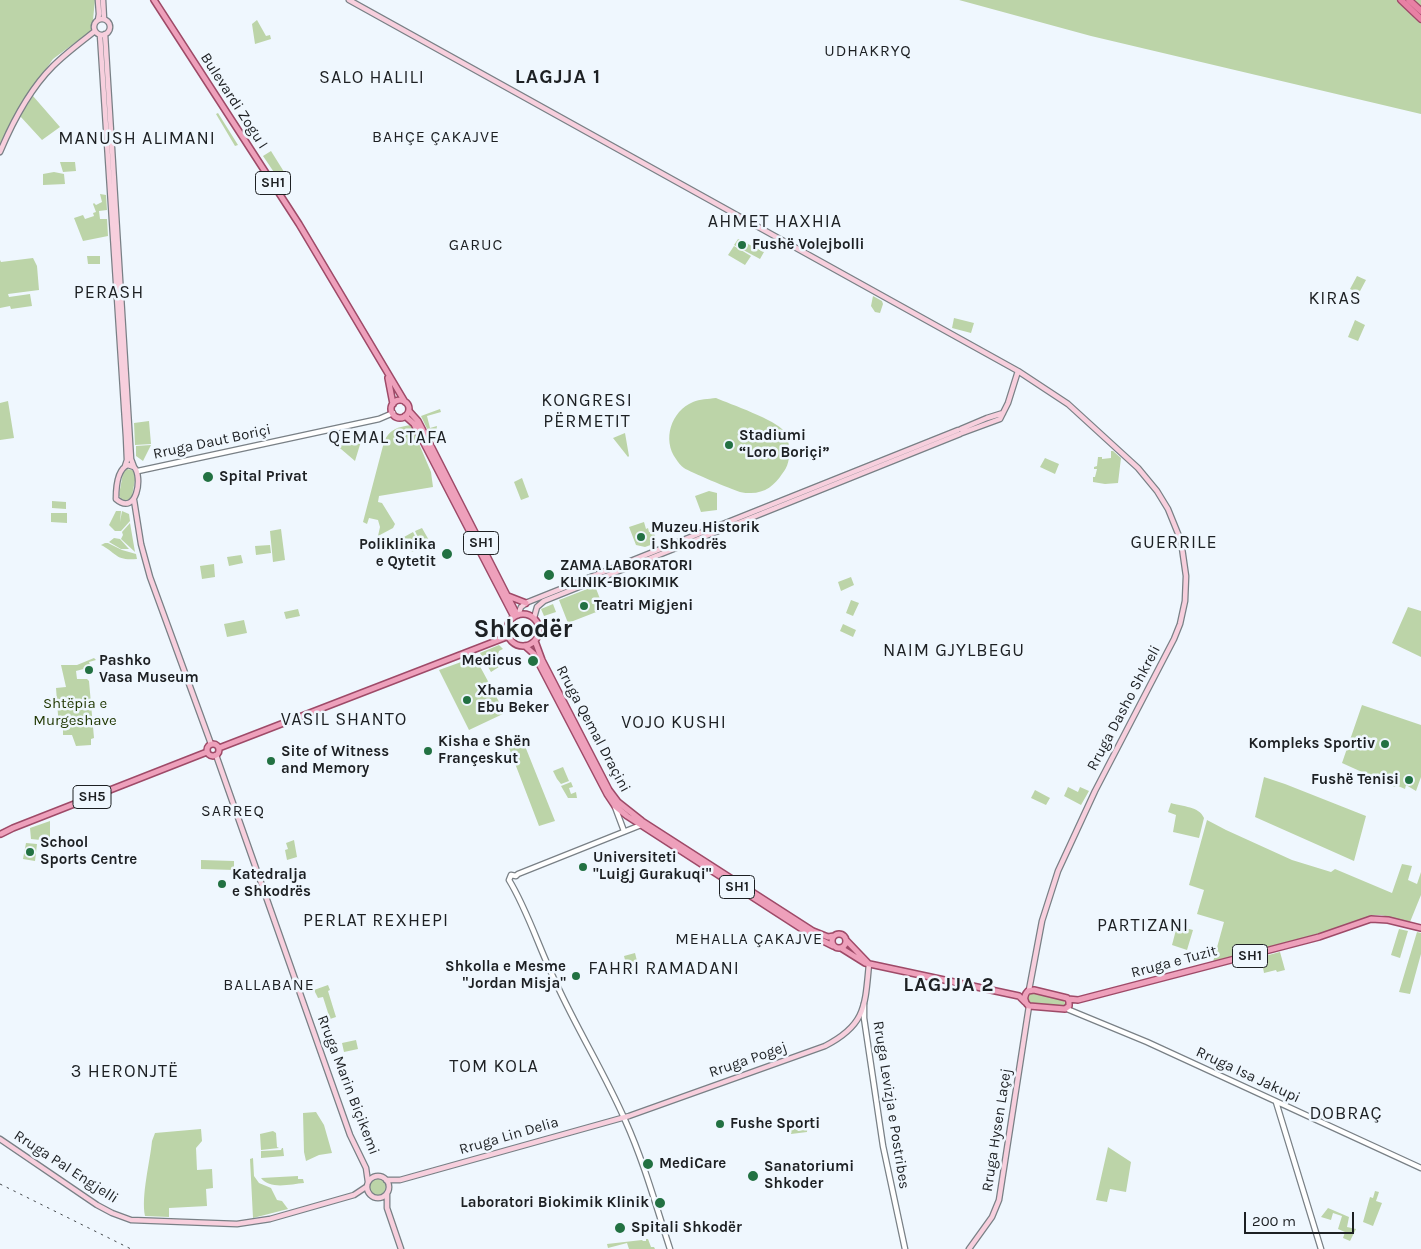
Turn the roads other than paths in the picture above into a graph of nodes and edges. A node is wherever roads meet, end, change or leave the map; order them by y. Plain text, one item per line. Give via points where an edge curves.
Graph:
1 (98, 0) edge
2 (103, 0) edge
3 (154, 0) edge
4 (349, 0) edge
5 (1401, 0) edge
6 (1409, 0) edge
7 (1421, 12) edge
8 (104, 19) junction
9 (1421, 19) edge
10 (98, 20) junction
11 (95, 31) junction
12 (102, 34) junction
13 (0, 152) edge
14 (386, 370) junction
15 (1018, 371) junction
16 (405, 402) junction
17 (393, 404) junction
18 (393, 413) junction
19 (407, 413) junction
20 (1003, 413) junction
21 (960, 431) junction
22 (125, 466) junction
23 (136, 469) junction
24 (134, 500) junction
25 (126, 504) junction
26 (137, 518) junction
27 (508, 596) junction
28 (538, 601) junction
29 (526, 603) junction
30 (516, 616) junction
31 (534, 618) junction
32 (509, 636) junction
33 (535, 641) junction
34 (525, 646) junction
35 (211, 744) junction
36 (219, 748) junction
37 (208, 752) junction
38 (216, 755) junction
39 (615, 806) junction
40 (642, 823) junction
41 (624, 831) junction
42 (0, 835) edge
43 (1421, 928) edge
44 (834, 936) junction
45 (846, 940) junction
46 (834, 946) junction
47 (841, 948) junction
48 (869, 964) junction
49 (1029, 991) junction
50 (1019, 996) junction
51 (1068, 999) junction
52 (1078, 1000) junction
53 (864, 1004) junction
54 (1027, 1004) junction
55 (1068, 1008) junction
56 (1276, 1102) junction
57 (624, 1118) junction
58 (0, 1139) edge
59 (366, 1168) junction
60 (1421, 1168) edge
61 (375, 1176) junction
62 (386, 1180) junction
63 (400, 1180) junction
64 (367, 1184) junction
65 (389, 1187) junction
66 (387, 1194) junction
67 (354, 1195) junction
68 (369, 1195) junction
69 (378, 1199) junction
70 (387, 1208) junction
71 (401, 1249) edge
72 (670, 1249) edge
73 (905, 1249) edge
74 (969, 1249) edge
75 (1321, 1249) edge

1 - 10 main road
2 - 8 main road
3 - 14 main road, Bulevardi Zogu I / SH1 via 299,224
4 - 15 main road, Rruga Dasho Shkreli
5 - 9 highway
6 - 7 highway
8 - 10 main road
8 - 12 main road via 110,26 109,31
10 - 11 main road
11 - 12 main road
11 - 13 main road via 44,77 19,111
12 - 22 main road via 127,453
12 - 23 main road via 131,452
14 - 16 main road, Bulevardi Zogu I / SH1
14 - 17 main road, Bulevardi Zogu I / SH1
15 - 20 main road
15 - 49 main road, Rruga Dasho Shkreli via 1068,404 1118,448 1157,491 1180,537 1186,576 1185,601 1174,639 1058,870 1042,920
16 - 17 main road
16 - 19 main road
17 - 18 main road
18 - 19 main road via 398,417
18 - 23 street, Rruga Daut Boriçi via 385,418
19 - 27 main road, SH1 via 418,422
19 - 30 main road, SH1
20 - 21 main road
20 - 21 main road via 1000,418
21 - 28 main road via 775,502
22 - 23 main road
22 - 25 main road via 116,498
23 - 24 main road via 138,483
24 - 25 main road
24 - 26 main road
25 - 26 main road
26 - 35 main road via 150,577
27 - 29 main road
27 - 30 main road, SH1
28 - 29 main road
28 - 31 main road
29 - 30 main road
30 - 31 main road via 527,614
30 - 32 main road via 508,625
31 - 33 main road via 539,629
32 - 34 main road via 515,643
32 - 36 main road
33 - 34 main road
33 - 40 main road, Rruga Qemal Draçini / SH1 via 610,790 618,802
34 - 39 main road, Rruga Qemal Draçini / SH1 via 534,654
35 - 36 main road
35 - 37 main road
36 - 38 main road
37 - 38 main road
37 - 42 main road, SH5
38 - 59 main road, Rruga Marin Biçikemi via 349,1132
39 - 40 main road, SH1
39 - 41 street, Rruga Qemal Draçini
40 - 41 street
40 - 44 main road, SH1 via 813,931
40 - 46 main road, SH1 via 810,935
41 - 57 street via 509,878 551,974
43 - 52 main road, Rruga e Tuzit / SH1 via 1371,919 1319,937
44 - 45 main road via 843,935
44 - 46 main road
45 - 47 main road
45 - 48 main road
46 - 47 main road
47 - 48 main road
48 - 50 main road
48 - 53 main road, Rruga Levizja e Postribes
49 - 50 main road
49 - 51 main road, SH1
49 - 54 main road via 1025,996
50 - 54 main road
51 - 52 main road, SH1
51 - 55 main road
52 - 55 main road, SH1
53 - 57 main road, Rruga Pogej via 856,1024 824,1046
53 - 73 street, Rruga Levizja e Postribes via 883,1146
54 - 55 main road
54 - 74 main road, Rruga Hysen Laçej via 999,1200 992,1217
55 - 56 street, Rruga Isa Jakupi
56 - 60 street, Rruga Isa Jakupi
56 - 75 street
57 - 63 main road, Rruga Lin Delia
57 - 72 street
58 - 67 main road, Rruga Pal Engjelli via 97,1206 132,1220 237,1224
59 - 61 main road, Rruga Marin Biçikemi
59 - 64 main road, Rruga Marin Biçikemi
61 - 62 main road
61 - 64 main road
62 - 63 main road, Rruga Lin Delia
62 - 65 main road
63 - 65 main road, Rruga Lin Delia
64 - 67 main road, Rruga Pal Engjelli
64 - 68 main road
65 - 66 main road
66 - 69 main road
66 - 70 main road
67 - 68 main road, Rruga Pal Engjelli
68 - 69 main road
69 - 70 main road
70 - 71 main road

